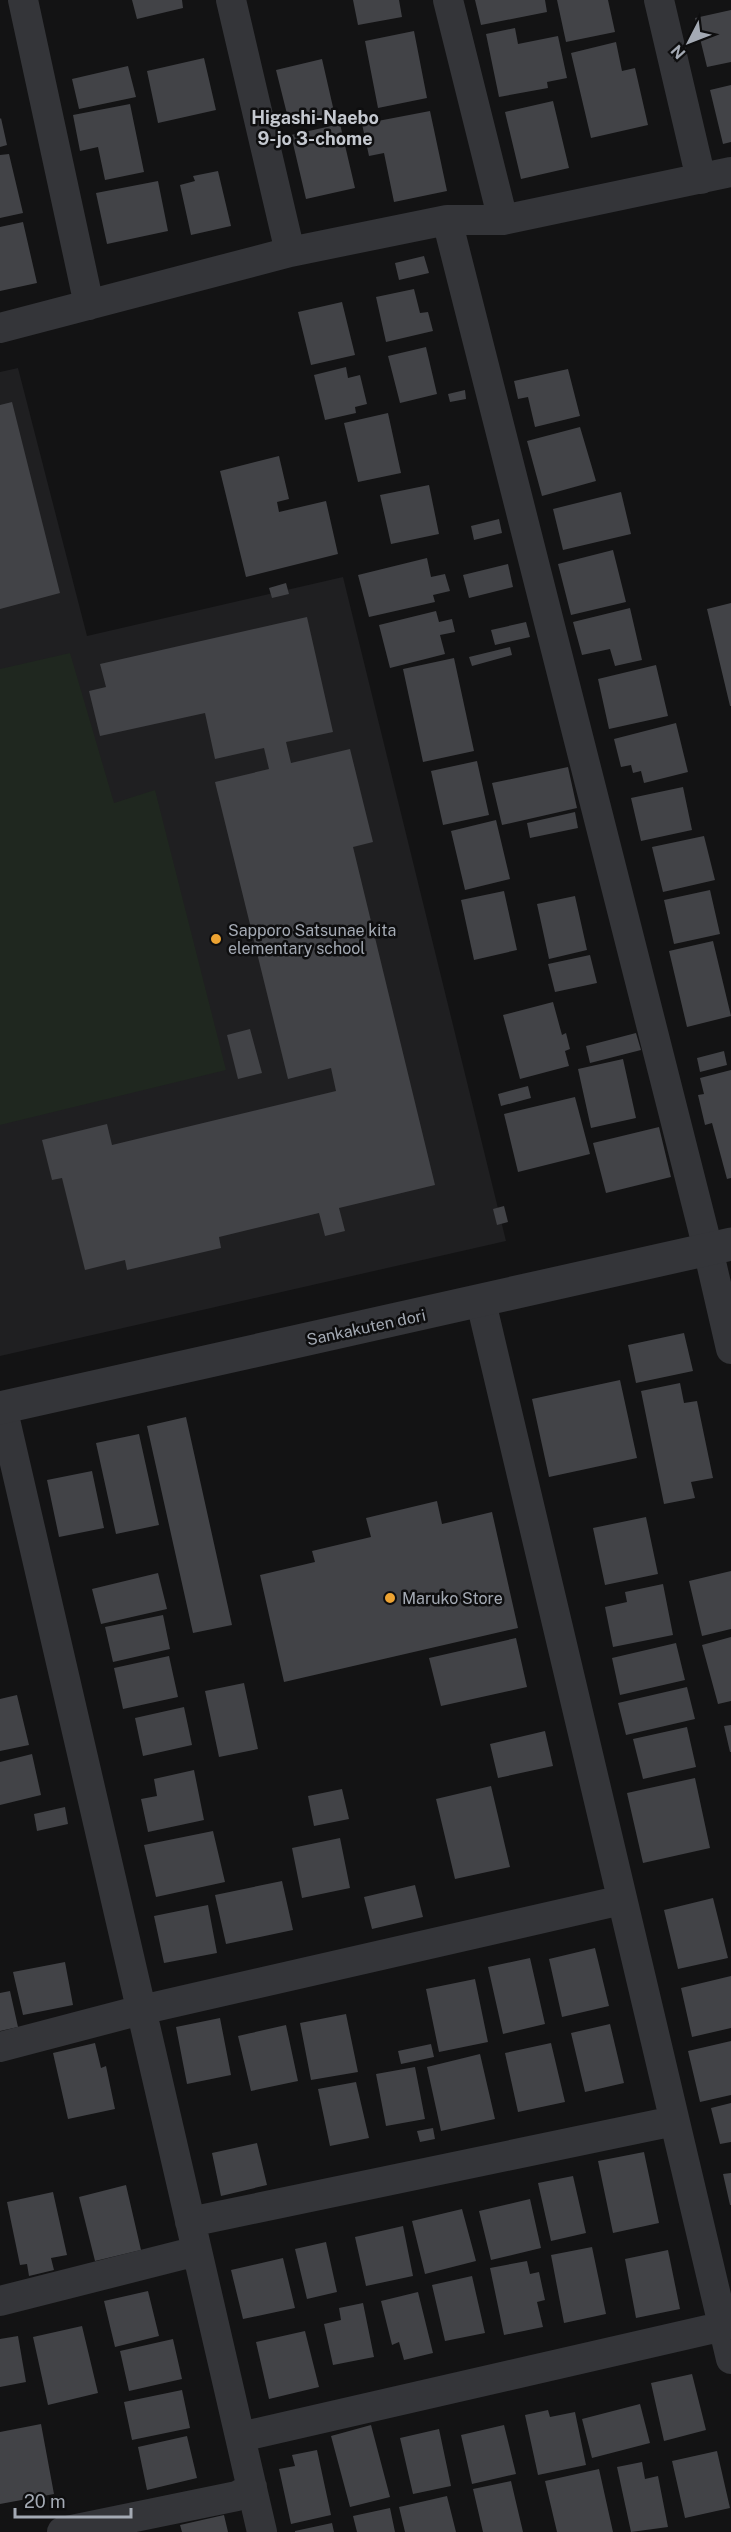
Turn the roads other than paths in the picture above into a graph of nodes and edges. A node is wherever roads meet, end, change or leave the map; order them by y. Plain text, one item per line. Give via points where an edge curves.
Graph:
1 (23, 0) edge
2 (231, 0) edge
3 (448, 0) edge
4 (659, 0) edge
5 (731, 172) edge
6 (701, 179) junction
7 (447, 220) junction
8 (503, 220) junction
9 (290, 252) junction
10 (89, 305) junction
11 (0, 328) edge
12 (720, 1246) edge
13 (481, 1302) junction
14 (731, 1349) edge
15 (1, 1408) edge
16 (622, 1900) junction
17 (141, 2010) junction
18 (0, 2047) edge
19 (674, 2121) junction
20 (190, 2222) junction
21 (197, 2251) junction
22 (0, 2301) edge
23 (724, 2326) junction
24 (731, 2359) edge
25 (240, 2437) junction
26 (252, 2487) junction
27 (62, 2532) edge
28 (262, 2532) edge

1 - 10 street
2 - 9 street
3 - 8 street
4 - 6 street
5 - 6 street
6 - 8 street
7 - 8 street
7 - 9 street
7 - 12 street
9 - 10 street
10 - 11 street
12 - 13 street, Sankakuten dori
12 - 14 street
13 - 15 street, Sankakuten dori
13 - 16 street
15 - 17 street
16 - 17 street
16 - 19 street
17 - 18 street
17 - 20 street
19 - 20 street
19 - 23 street
20 - 21 street
21 - 22 street
21 - 25 street
23 - 24 street
23 - 25 street
25 - 26 street
26 - 27 street via 237,2496
26 - 28 street

